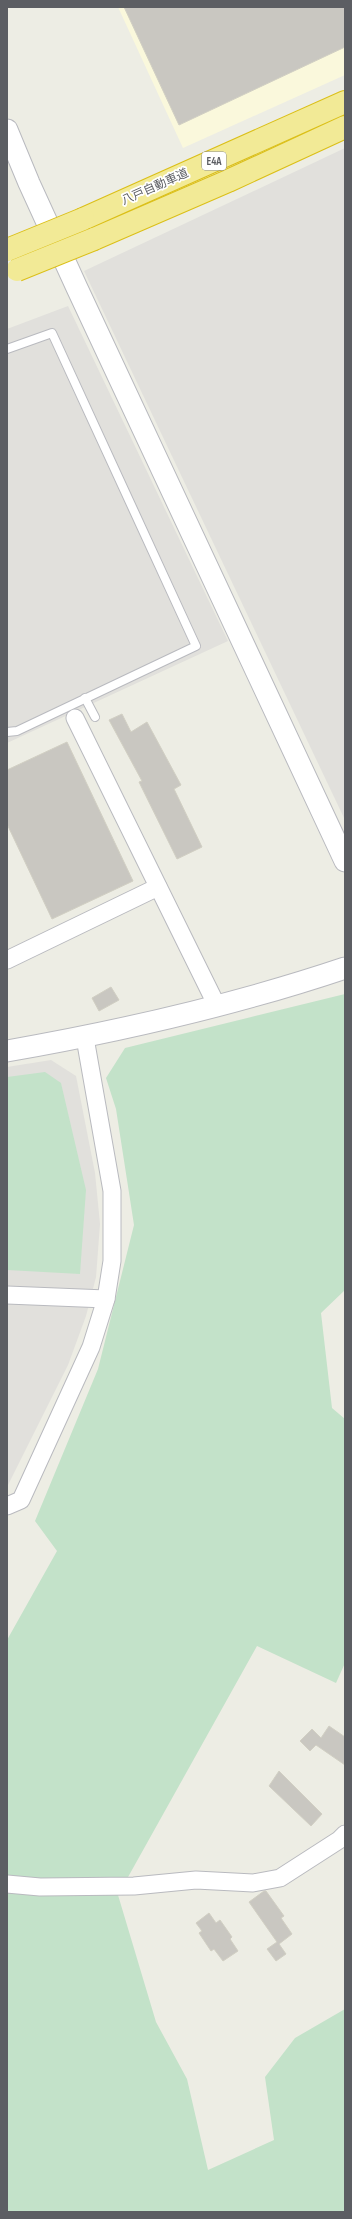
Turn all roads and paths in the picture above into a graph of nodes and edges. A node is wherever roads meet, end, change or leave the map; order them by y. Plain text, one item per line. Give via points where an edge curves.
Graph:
1 (345, 102) edge
2 (345, 127) edge
3 (7, 130) edge
4 (7, 250) edge
5 (12, 272) edge
6 (7, 349) edge
7 (86, 698) junction
8 (96, 717) dead end
9 (75, 718) dead end
10 (7, 732) edge
11 (345, 861) edge
12 (158, 887) junction
13 (7, 960) edge
14 (345, 968) edge
15 (217, 1006) junction
16 (85, 1038) junction
17 (7, 1051) edge
18 (7, 1295) edge
19 (106, 1299) junction
20 (7, 1506) edge
21 (345, 1834) edge
22 (7, 1884) edge

1 - 4 highway, 八戸自動車道 / E4A, bridge via 83,219
2 - 5 highway, 八戸自動車道 / E4A, bridge via 228,181
3 - 11 street via 28,183
6 - 7 lane via 52,333 196,646
7 - 8 lane
7 - 10 lane via 17,731
9 - 12 street
12 - 13 street
12 - 15 street
14 - 15 street
15 - 16 street
16 - 17 street
16 - 19 street via 112,1191 112,1261
18 - 19 street
19 - 20 street via 91,1347 22,1500
21 - 22 street via 280,1878 253,1883 196,1880 134,1886 40,1887

